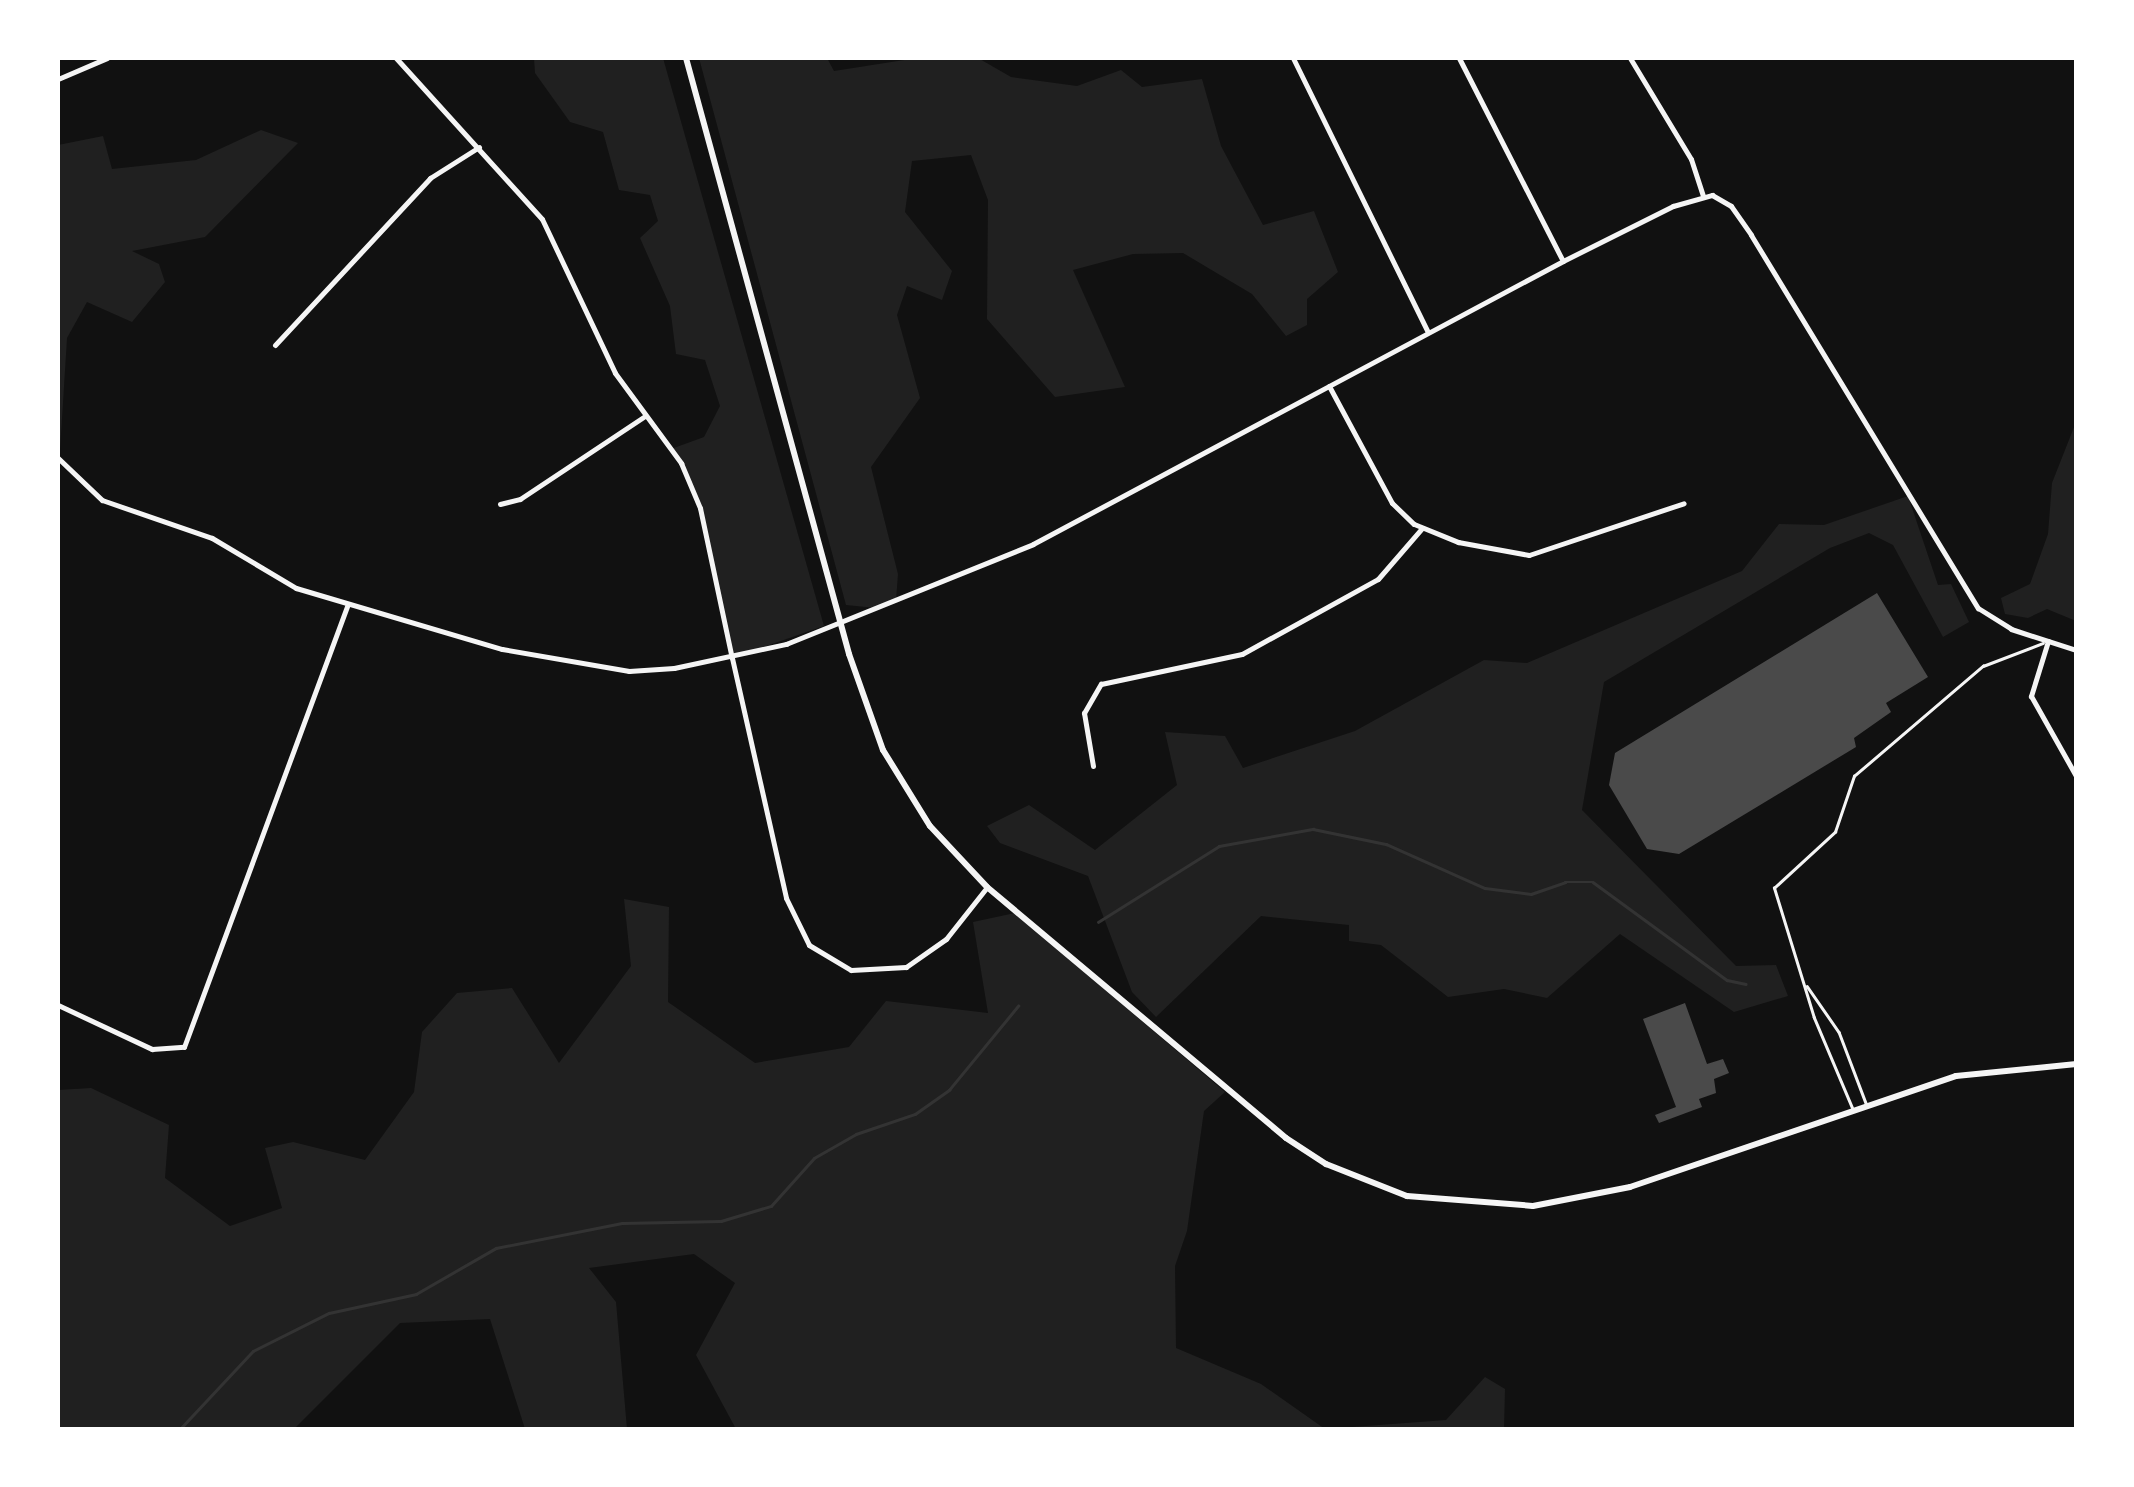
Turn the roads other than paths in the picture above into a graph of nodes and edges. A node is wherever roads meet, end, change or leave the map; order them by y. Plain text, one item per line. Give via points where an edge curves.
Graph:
1 (108, 58) edge
2 (396, 58) edge
3 (686, 58) edge
4 (1293, 58) edge
5 (1460, 58) edge
6 (1630, 58) edge
7 (58, 79) edge
8 (480, 147) junction
9 (1702, 196) junction
10 (1562, 261) junction
11 (1428, 332) junction
12 (274, 345) dead end
13 (1329, 386) junction
14 (645, 416) junction
15 (58, 458) edge
16 (1684, 503) dead end
17 (500, 504) dead end
18 (1422, 528) junction
19 (348, 604) junction
20 (2048, 641) junction
21 (2076, 650) edge
22 (732, 658) junction
23 (1093, 766) dead end
24 (2076, 776) edge
25 (986, 887) junction
26 (1807, 986) junction
27 (58, 1005) edge
28 (2076, 1064) edge
29 (1867, 1104) junction
30 (1853, 1109) junction

1 - 7 street
2 - 8 street
3 - 25 main road via 868,712 916,805
4 - 11 street
5 - 10 street
6 - 9 street via 1703,182
8 - 12 street via 430,178
8 - 14 street via 542,219 615,373
9 - 10 street
9 - 20 street via 1726,202 1751,235 1978,608
10 - 11 street
11 - 13 street
13 - 18 street via 1392,502
13 - 22 street via 1033,544 803,638
14 - 17 street via 520,498
14 - 22 street via 694,491
15 - 19 street via 102,500 212,538 296,588
16 - 18 street via 1516,557
18 - 23 street via 1378,578 1242,654 1101,684 1084,713
19 - 22 street via 478,643 608,669 647,671
19 - 27 street via 184,1047 152,1049
20 - 21 street
20 - 24 street via 2030,696
20 - 26 lane via 1983,666 1854,776 1835,832 1774,888
22 - 25 street via 786,898 809,946 851,970 906,967 946,938
25 - 30 main road via 1286,1138 1326,1164 1407,1196 1510,1207 1579,1200
26 - 29 lane via 1839,1032
26 - 30 lane
28 - 29 main road via 1956,1076
29 - 30 main road

